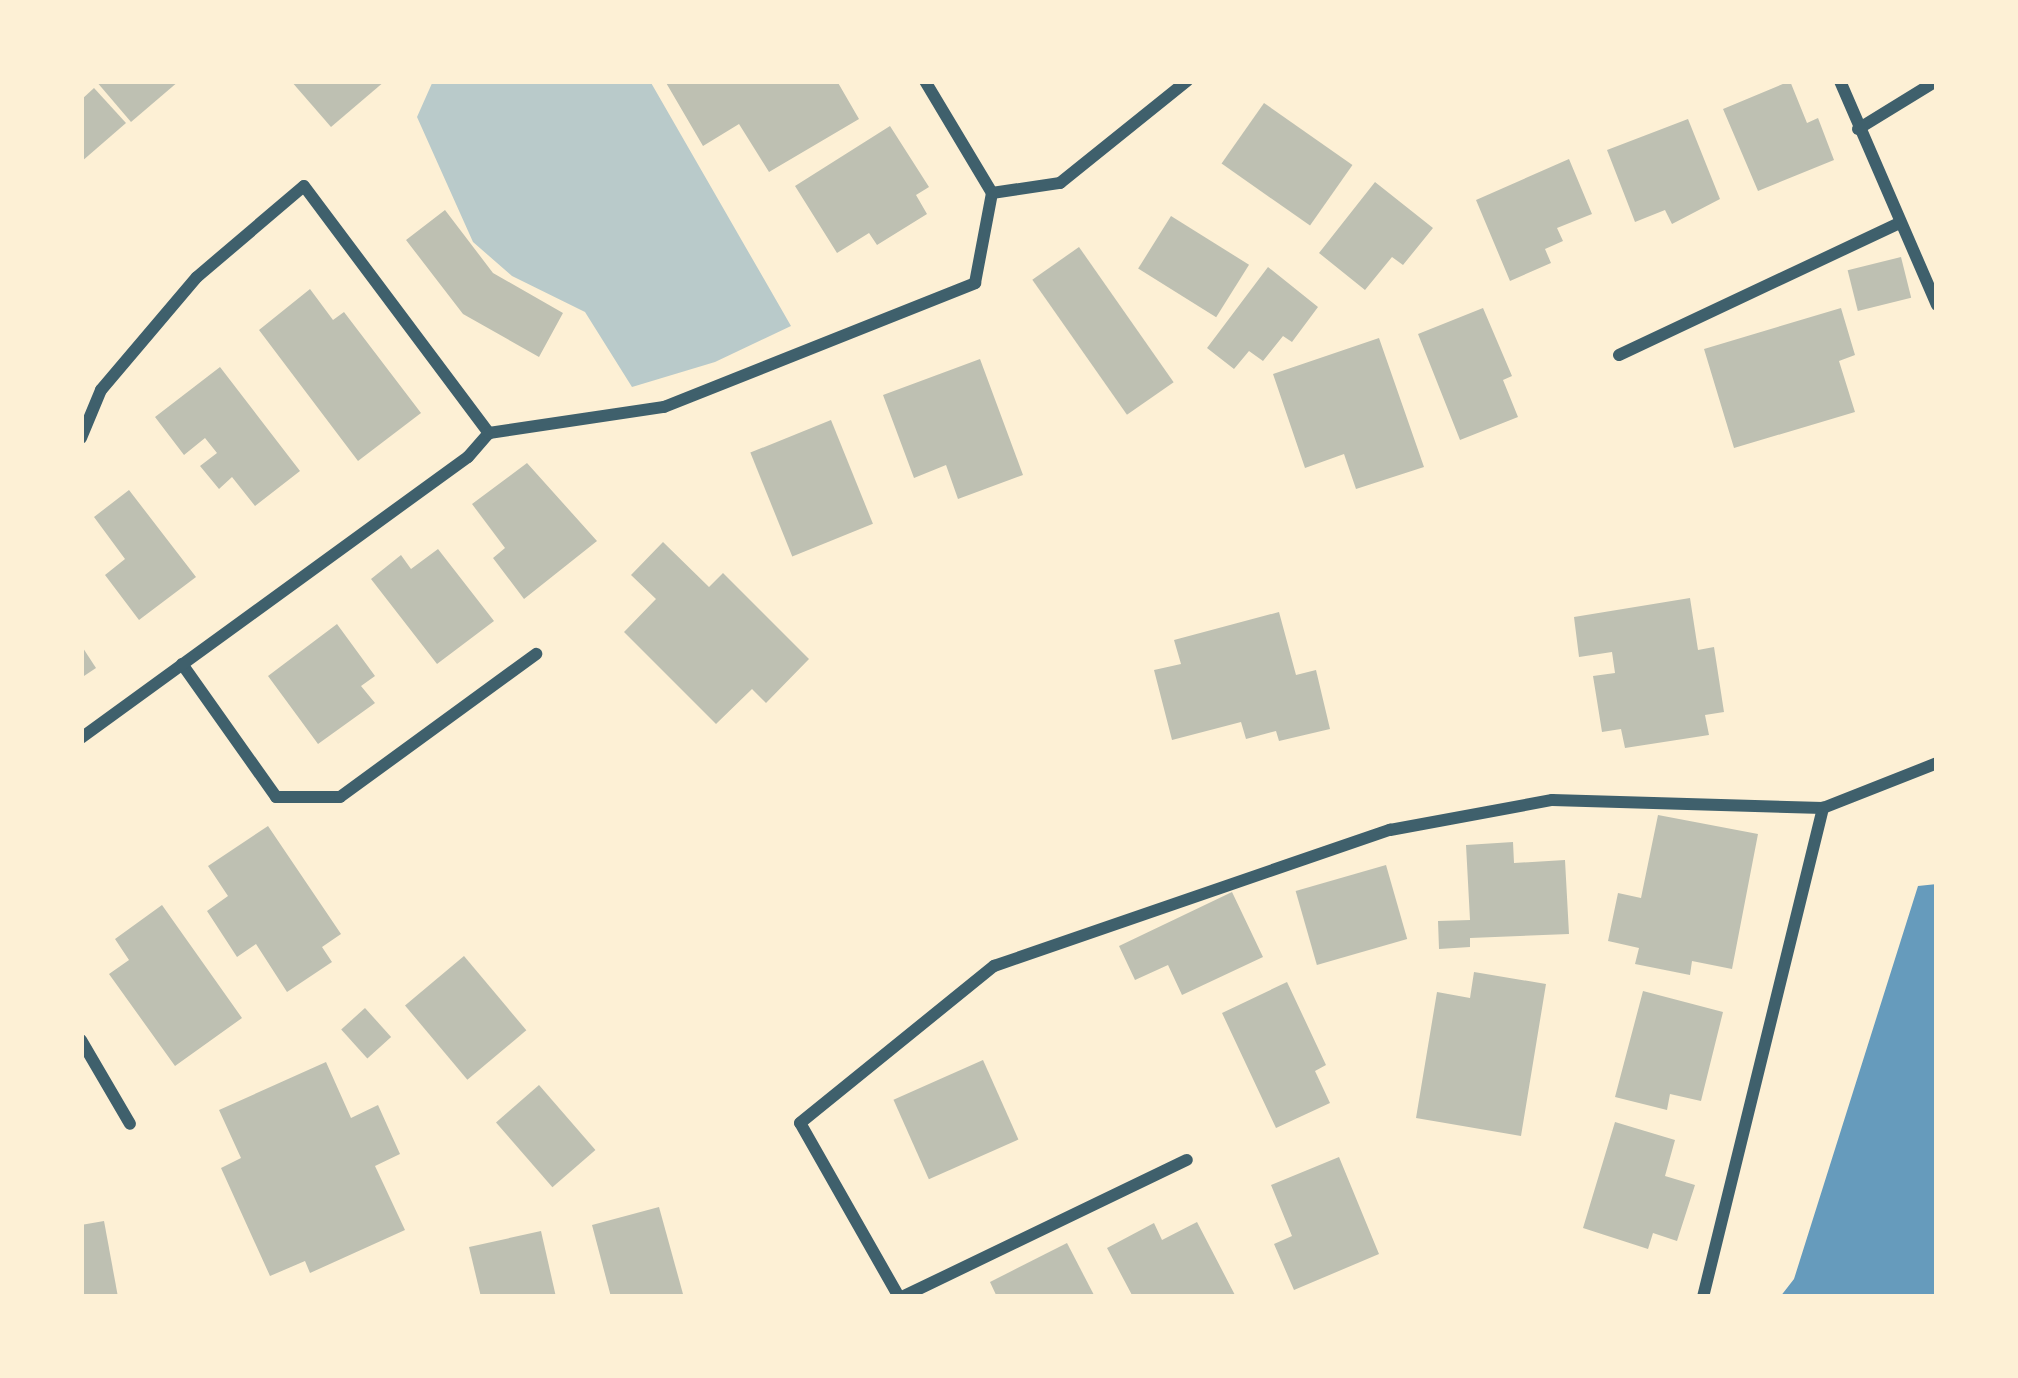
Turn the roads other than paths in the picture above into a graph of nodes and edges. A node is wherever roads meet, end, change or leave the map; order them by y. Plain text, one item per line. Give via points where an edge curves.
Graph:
1 (925, 81) edge
2 (1187, 81) edge
3 (1840, 81) edge
4 (1936, 81) edge
5 (1858, 129) junction
6 (992, 193) junction
7 (1898, 224) junction
8 (1937, 305) edge
9 (1619, 355) dead end
10 (489, 433) junction
11 (81, 438) edge
12 (536, 654) dead end
13 (182, 664) junction
14 (81, 738) edge
15 (1937, 763) edge
16 (1823, 808) junction
17 (81, 1040) edge
18 (130, 1124) dead end
19 (1187, 1160) dead end
20 (900, 1297) edge
21 (1703, 1297) edge

1 - 6 street
2 - 6 street via 1060,183
3 - 5 street
4 - 5 street
5 - 7 street
6 - 10 street via 975,283 664,406
7 - 8 street
7 - 9 street
10 - 11 street via 304,186 197,278 101,390
10 - 13 street via 468,457
12 - 13 street via 340,797 276,797
13 - 14 street
15 - 16 street
16 - 20 street via 1552,800 1413,826 994,966 800,1123
16 - 21 street
17 - 18 street
19 - 20 street

